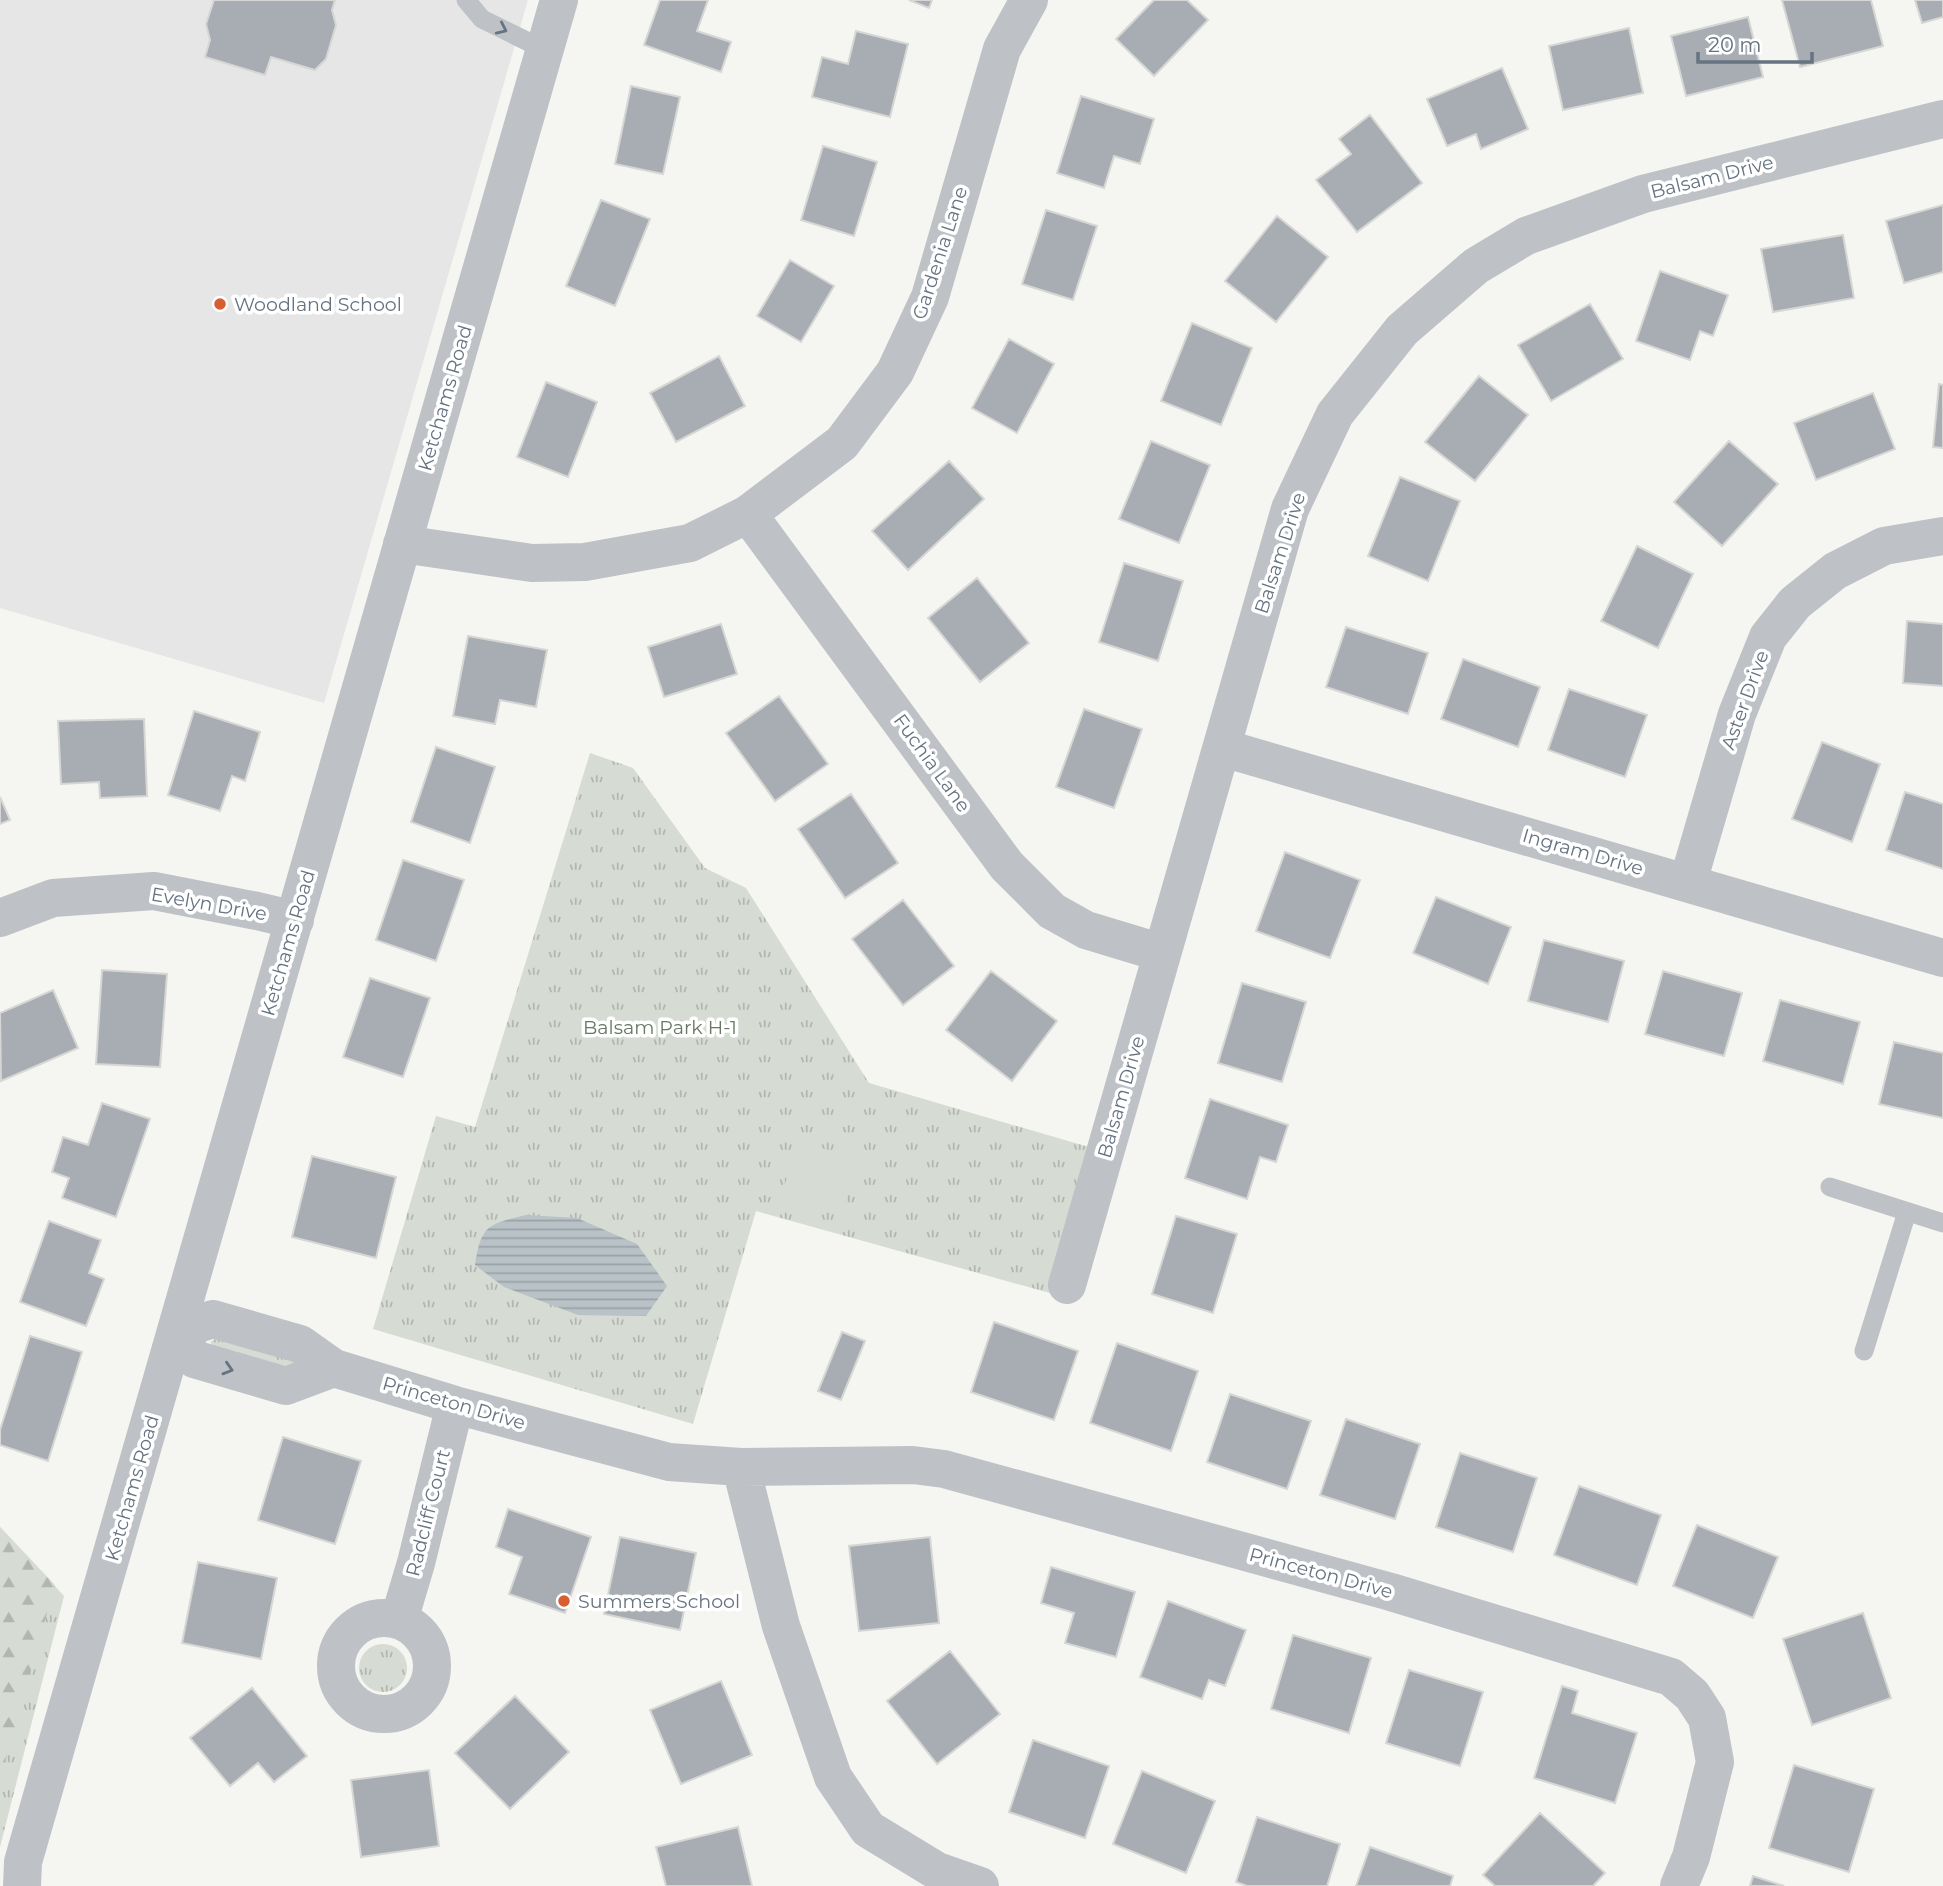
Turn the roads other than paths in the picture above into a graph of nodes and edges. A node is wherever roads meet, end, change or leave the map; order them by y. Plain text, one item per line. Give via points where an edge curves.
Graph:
1 (466, 0) edge
2 (559, 0) edge
3 (1029, 0) edge
4 (545, 50) junction
5 (1943, 118) edge
6 (748, 514) junction
7 (1943, 536) edge
8 (402, 544) junction
9 (1223, 748) junction
10 (1688, 883) junction
11 (0, 918) edge
12 (295, 920) junction
13 (1162, 953) junction
14 (1943, 958) edge
15 (1830, 1187) dead end
16 (1907, 1212) junction
17 (1943, 1223) edge
18 (1067, 1286) dead end
19 (177, 1331) junction
20 (1864, 1351) dead end
21 (455, 1405) junction
22 (741, 1467) junction
23 (399, 1620) dead end
24 (22, 1886) edge
25 (980, 1886) edge
26 (1679, 1886) edge

1 -> 4 lane via 482,19
2 - 4 street, Ketchams Road
3 - 6 street, Gardenia Lane via 1002,49 930,297 895,372 842,443
4 - 8 street, Ketchams Road
5 - 9 street, Balsam Drive via 1643,194 1526,236 1476,267 1402,330 1335,414 1290,509
6 - 8 street, Gardenia Lane via 690,543 585,562 532,563
6 - 13 street, Fuchia Lane via 1007,866 1052,911 1086,930
7 - 10 street, Aster Drive via 1884,546 1835,571 1795,603 1768,637 1737,714
8 - 12 street, Ketchams Road
9 - 10 street, Ingram Drive
9 - 13 street, Balsam Drive
10 - 14 street, Ingram Drive
11 - 12 street, Evelyn Drive via 53,898 154,891
12 - 19 street, Ketchams Road
13 - 18 street, Balsam Drive
15 - 16 lane
16 - 17 lane
16 - 20 lane
19 - 21 street, Princeton Drive via 194,1359 286,1386 334,1368
19 - 24 street, Ketchams Road via 23,1862
21 - 22 street, Princeton Drive via 669,1462
21 - 23 street, Radcliff Court
22 - 25 street via 781,1626 832,1777 869,1829 937,1871
22 - 26 street, Princeton Drive via 913,1465 944,1469 1391,1592 1671,1677 1692,1695 1707,1718 1715,1762

